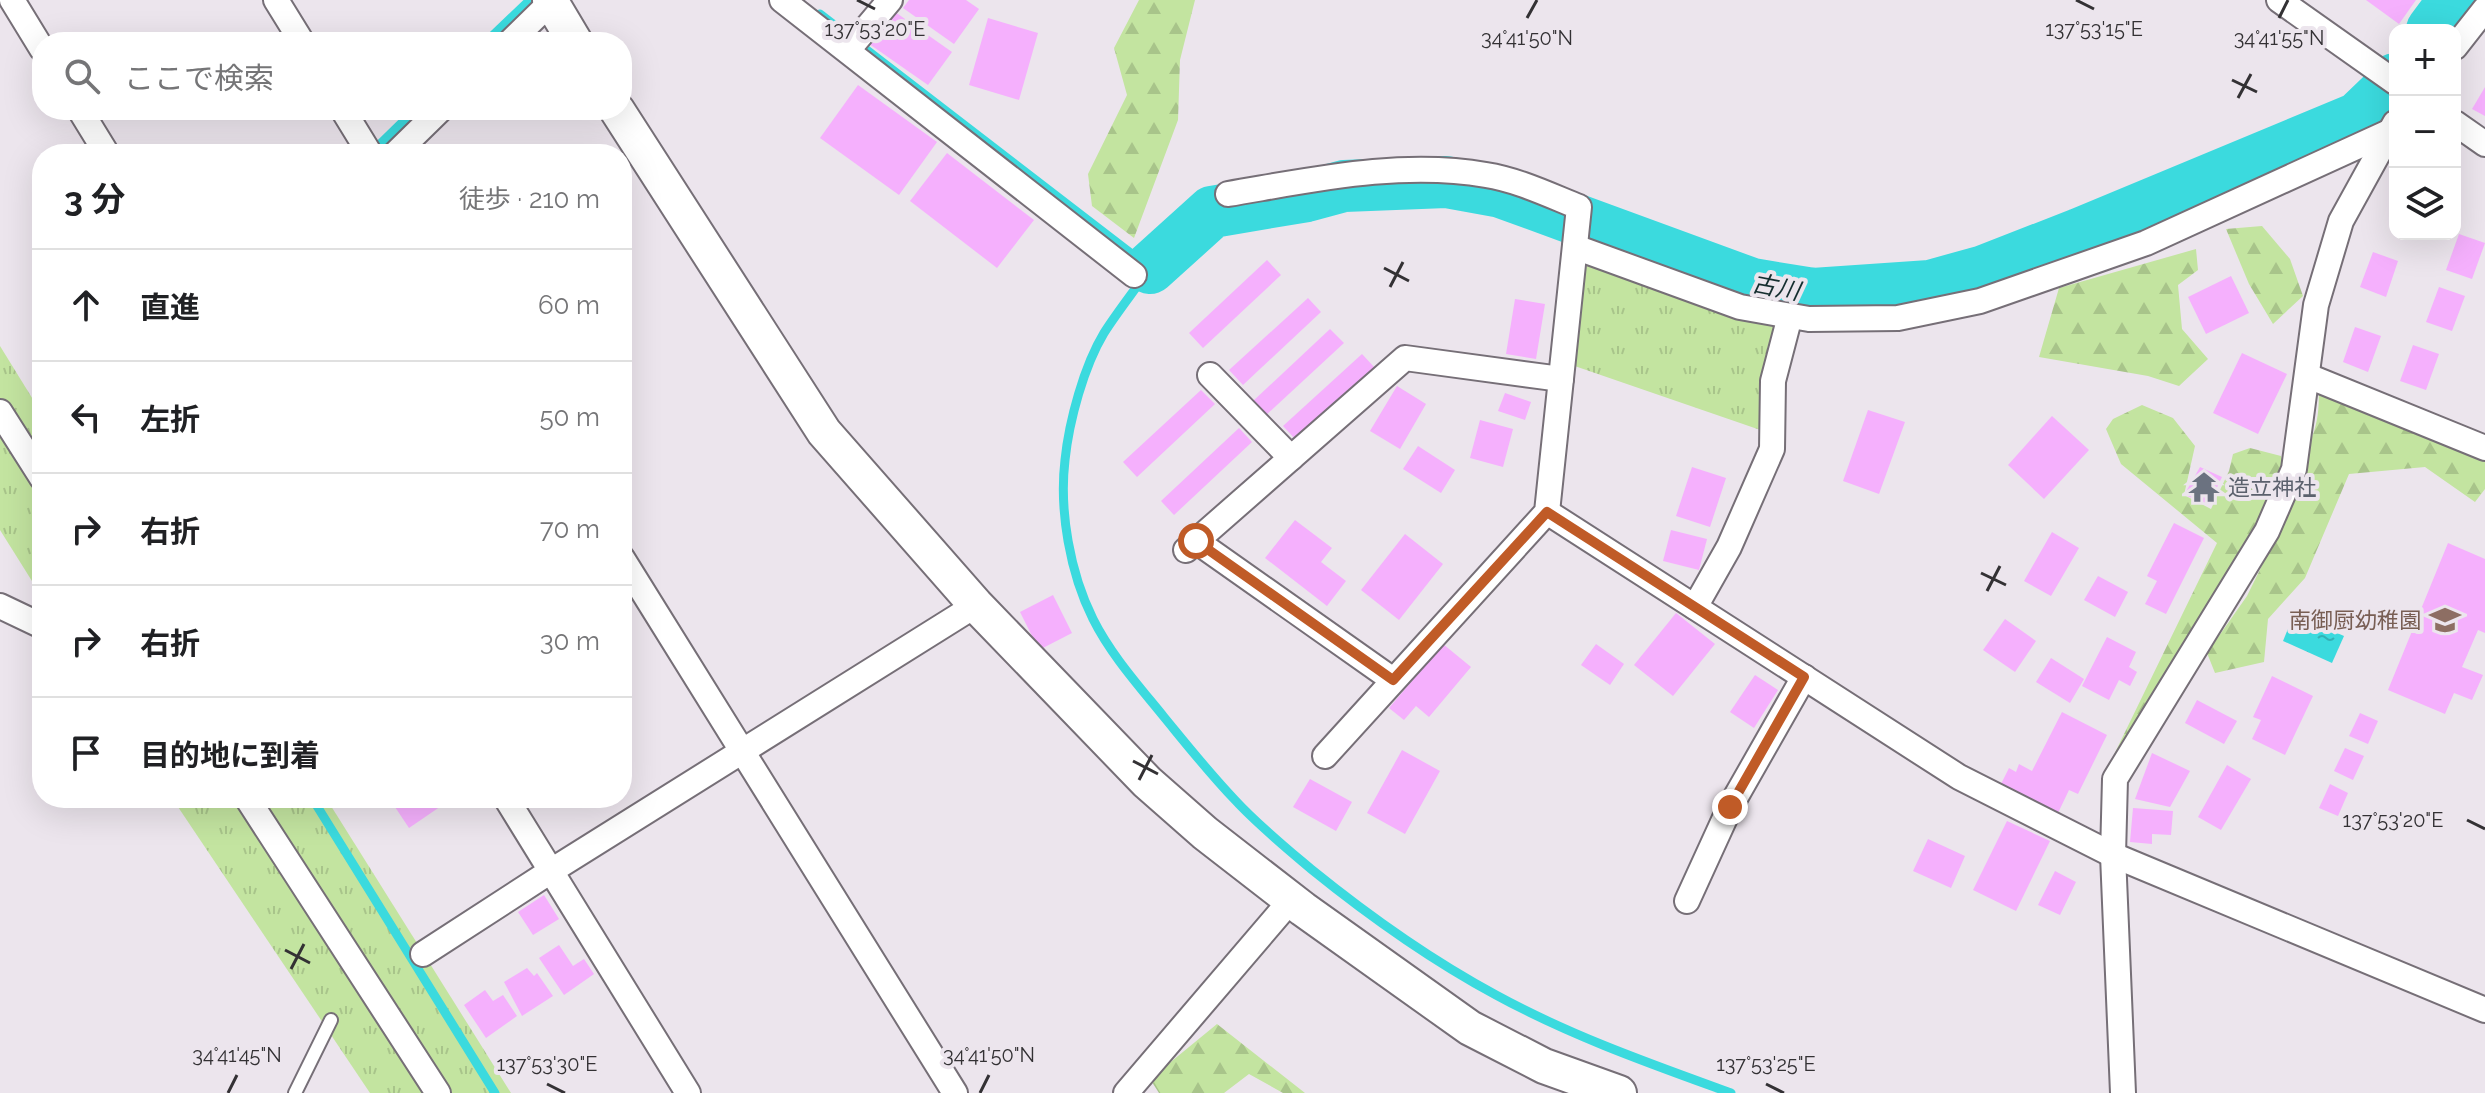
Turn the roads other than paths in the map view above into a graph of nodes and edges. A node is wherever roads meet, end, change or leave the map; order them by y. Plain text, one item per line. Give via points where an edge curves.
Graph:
1 (12, 0) edge
2 (276, 0) edge
3 (782, 0) edge
4 (890, 0) edge
5 (2279, 0) edge
6 (550, 1) edge
7 (2485, 9) edge
8 (296, 32) edge
9 (520, 32) edge
10 (569, 32) edge
11 (32, 33) edge
12 (2461, 39) edge
13 (848, 50) junction
14 (2389, 78) edge
15 (86, 120) edge
16 (349, 120) edge
17 (430, 120) edge
18 (623, 120) edge
19 (2461, 127) edge
20 (2389, 129) edge
21 (2389, 133) edge
22 (101, 144) edge
23 (364, 144) edge
24 (405, 144) edge
25 (2485, 144) edge
26 (1228, 194) dead end
27 (1575, 247) junction
28 (1134, 275) dead end
29 (1790, 316) junction
30 (1210, 375) dead end
31 (2308, 376) junction
32 (1561, 379) junction
33 (0, 412) edge
34 (2485, 448) edge
35 (1291, 458) junction
36 (32, 462) edge
37 (1547, 512) junction
38 (632, 574) edge
39 (976, 605) junction
40 (0, 606) edge
41 (1695, 607) junction
42 (32, 621) edge
43 (1804, 677) junction
44 (1393, 680) junction
45 (743, 752) junction
46 (1325, 756) dead end
47 (253, 808) edge
48 (512, 808) edge
49 (2113, 855) junction
50 (551, 871) junction
51 (1291, 900) junction
52 (1687, 901) dead end
53 (423, 954) dead end
54 (2485, 1010) edge
55 (331, 1020) dead end
56 (1600, 1090) edge
57 (295, 1093) edge
58 (438, 1093) edge
59 (688, 1093) edge
60 (955, 1093) edge
61 (1126, 1093) edge
62 (2123, 1093) edge

1 - 11 street
2 - 8 street
3 - 13 street
4 - 13 street
5 - 14 street
6 - 9 street
6 - 10 street
7 - 12 street
13 - 28 street
15 - 22 street
16 - 23 street
17 - 24 street
18 - 39 street via 824,432
19 - 25 street
20 - 29 street via 2146,243 1980,301 1898,318
21 - 31 street via 2341,221 2316,305
26 - 27 street via 1337,176 1422,171 1486,175 1579,207
27 - 29 street via 1740,307
27 - 32 street
29 - 41 street via 1773,381 1772,449 1729,547
30 - 35 street
31 - 34 street
31 - 49 street via 2294,469 2267,531 2115,779
32 - 35 street via 1405,358
32 - 37 street
33 - 36 street
35 - 44 street via 1191,546
37 - 41 street
37 - 44 street
38 - 45 street
39 - 45 street
39 - 51 street via 1147,782
40 - 42 street
41 - 43 street
43 - 49 street via 1959,777
43 - 52 street via 1730,807
44 - 46 street
45 - 50 street
45 - 60 street
47 - 58 street
48 - 50 street
49 - 54 street
49 - 62 street
50 - 53 street
50 - 59 street
51 - 56 street via 1470,1028
51 - 61 street
55 - 57 lane

